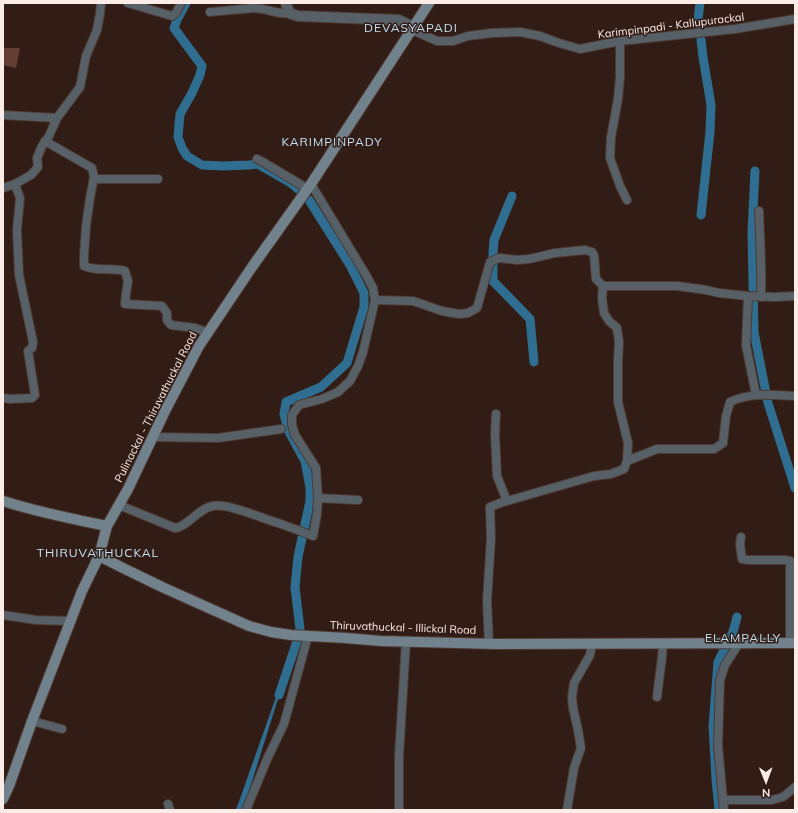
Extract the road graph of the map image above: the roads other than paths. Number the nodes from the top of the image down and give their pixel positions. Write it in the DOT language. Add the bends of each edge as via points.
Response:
graph roads {
  1 [pos="101,3"];
  2 [pos="128,3"];
  3 [pos="181,3"];
  4 [pos="286,3"];
  5 [pos="429,3"];
  6 [pos="210,12"];
  7 [pos="289,13"];
  8 [pos="795,19"];
  9 [pos="413,29"];
  10 [pos="620,41"];
  11 [pos="3,115"];
  12 [pos="57,118"];
  13 [pos="45,141"];
  14 [pos="257,160"];
  15 [pos="94,179"];
  16 [pos="158,179"];
  17 [pos="15,184"];
  18 [pos="3,188"];
  19 [pos="308,188"];
  20 [pos="627,200"];
  21 [pos="759,211"];
  22 [pos="603,286"];
  23 [pos="748,296"];
  24 [pos="795,296"];
  25 [pos="761,297"];
  26 [pos="375,300"];
  27 [pos="208,332"];
  28 [pos="763,395"];
  29 [pos="795,396"];
  30 [pos="3,398"];
  31 [pos="496,414"];
  32 [pos="281,429"];
  33 [pos="153,437"];
  34 [pos="627,461"];
  35 [pos="318,498"];
  36 [pos="358,500"];
  37 [pos="3,501"];
  38 [pos="507,501"];
  39 [pos="119,505"];
  40 [pos="107,526"];
  41 [pos="741,537"];
  42 [pos="99,556"];
  43 [pos="3,615"];
  44 [pos="71,621"];
  45 [pos="306,636"];
  46 [pos="406,641"];
  47 [pos="662,643"];
  48 [pos="731,643"];
  49 [pos="792,643"];
  50 [pos="489,644"];
  51 [pos="592,644"];
  52 [pos="657,697"];
  53 [pos="32,721"];
  54 [pos="62,729"];
  55 [pos="795,787"];
  56 [pos="3,799"];
  57 [pos="723,800"];
  58 [pos="246,810"];
  59 [pos="399,810"];
  60 [pos="567,810"];
  61 [pos="724,810"];
  1 -- 12 [label="street" via="97,30 86,56 80,87"];
  2 -- 3 [label="street" via="172,16"];
  4 -- 7 [label="street"];
  5 -- 9 [label="main road"];
  6 -- 7 [label="street" via="255,8"];
  7 -- 9 [label="street" via="309,17 399,20"];
  8 -- 10 [label="street, Karimpinpadi - Kallupurackal" via="735,29"];
  9 -- 10 [label="street, Karimpinpadi - Kallupurackal" via="437,41 520,32 580,49"];
  9 -- 19 [label="main road"];
  10 -- 20 [label="street" via="620,77 610,158"];
  11 -- 12 [label="street"];
  12 -- 13 [label="street"];
  13 -- 15 [label="street" via="92,168"];
  13 -- 17 [label="street" via="37,158 38,167 31,175"];
  14 -- 19 [label="street"];
  15 -- 16 [label="street"];
  15 -- 27 [label="street" via="86,226 84,266 91,269 125,271 128,281 125,304 162,306 168,313 167,320 171,325"];
  17 -- 18 [label="street"];
  17 -- 30 [label="street" via="20,198 16,230 20,275 33,342 32,348 28,351 35,395 32,398"];
  19 -- 26 [label="street" via="366,275 373,288"];
  19 -- 27 [label="main road, Pulinackal - Thiruvathuckal Road"];
  21 -- 25 [label="street"];
  22 -- 23 [label="street" via="678,286"];
  22 -- 26 [label="street" via="596,279 594,255 585,250 529,259 499,258 490,262 477,308 468,313 448,312 412,301"];
  22 -- 34 [label="street" via="604,313 617,328 619,342 618,402 628,443"];
  23 -- 25 [label="street"];
  23 -- 28 [label="street" via="746,345"];
  24 -- 25 [label="street"];
  26 -- 35 [label="street" via="363,352 350,381 338,392 299,405 292,414 295,435 316,468"];
  27 -- 33 [label="main road, Pulinackal - Thiruvathuckal Road" via="191,359"];
  28 -- 29 [label="street"];
  28 -- 34 [label="street" via="738,398 730,402 723,443 714,449 657,449"];
  31 -- 38 [label="street" via="498,476"];
  32 -- 33 [label="street" via="218,438"];
  33 -- 39 [label="main road, Pulinackal - Thiruvathuckal Road"];
  34 -- 38 [label="street" via="624,469 611,474 594,476"];
  35 -- 36 [label="street"];
  35 -- 39 [label="street" via="313,536 241,510 222,506 204,509 179,528 175,528"];
  37 -- 40 [label="main road"];
  38 -- 50 [label="street" via="490,508 492,538 487,602"];
  39 -- 40 [label="main road, Pulinackal - Thiruvathuckal Road"];
  40 -- 42 [label="main road, Pulinackal - Thiruvathuckal Road"];
  41 -- 49 [label="street" via="742,559 790,561"];
  42 -- 44 [label="main road, Pulinackal - Thiruvathuckal Road"];
  42 -- 45 [label="main road, Thiruvathuckal - Illickal Road" via="242,623 261,630"];
  43 -- 44 [label="street" via="36,620"];
  44 -- 53 [label="main road, Pulinackal - Thiruvathuckal Road"];
  45 -- 46 [label="main road, Thiruvathuckal - Illickal Road"];
  45 -- 58 [label="street" via="284,724"];
  46 -- 50 [label="main road, Thiruvathuckal - Illickal Road"];
  46 -- 59 [label="street" via="399,756"];
  47 -- 48 [label="main road, Thiruvathuckal - Illickal Road"];
  47 -- 51 [label="main road, Thiruvathuckal - Illickal Road"];
  47 -- 52 [label="street"];
  48 -- 49 [label="main road, Thiruvathuckal - Illickal Road"];
  48 -- 57 [label="street" via="720,680 718,746"];
  50 -- 51 [label="main road, Thiruvathuckal - Illickal Road"];
  51 -- 60 [label="street" via="590,655 574,683 573,708 581,748 574,768"];
  53 -- 54 [label="street"];
  53 -- 56 [label="main road, Pulinackal - Thiruvathuckal Road"];
  55 -- 57 [label="street" via="784,797 772,800"];
  57 -- 61 [label="street"];
}
